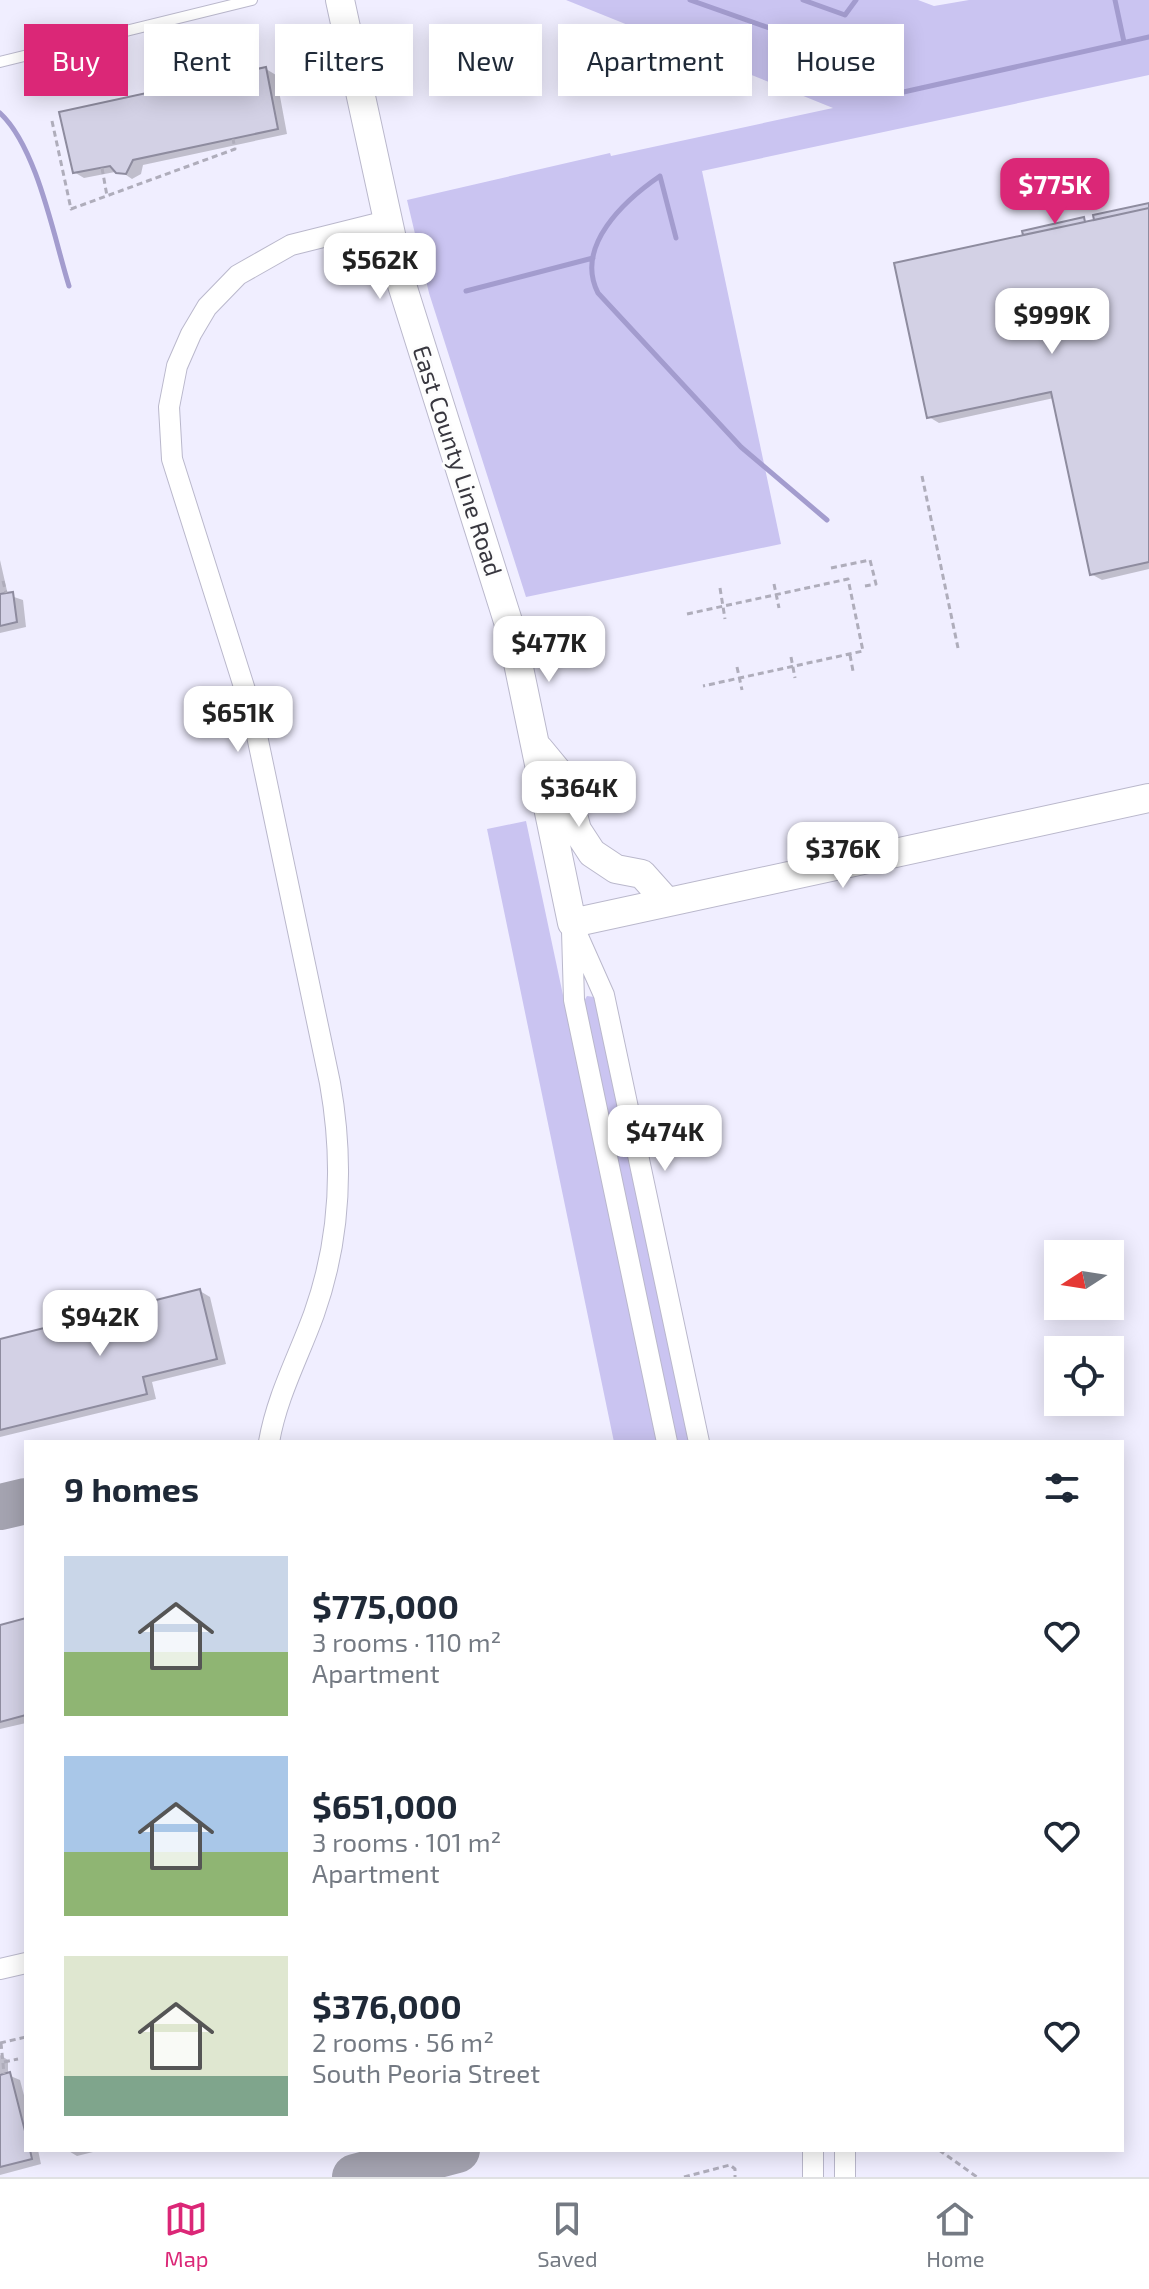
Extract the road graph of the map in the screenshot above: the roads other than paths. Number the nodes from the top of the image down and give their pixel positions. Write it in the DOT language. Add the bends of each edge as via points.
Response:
graph roads {
  1 [pos="252,0"];
  2 [pos="340,0"];
  3 [pos="0,62"];
  4 [pos="387,221"];
  5 [pos="535,746"];
  6 [pos="1149,798"];
  7 [pos="667,902"];
  8 [pos="572,923"];
  9 [pos="269,1440"];
  10 [pos="667,1440"];
  11 [pos="699,1440"];
  12 [pos="24,1963"];
  13 [pos="0,1969"];
  14 [pos="813,2152"];
  15 [pos="845,2152"];
  16 [pos="813,2177"];
  17 [pos="845,2177"];
  1 -- 3 [label="lane"];
  2 -- 4 [label="main road, East County Line Road"];
  4 -- 5 [label="main road, East County Line Road" via="417,337 508,619"];
  4 -- 9 [label="street" via="291,245 238,275 207,307 191,334 177,366 169,407 172,459 252,712 340,1145 337,1224 327,1272 279,1399"];
  5 -- 7 [label="main road" via="563,778 577,830 592,853 616,869 642,874"];
  5 -- 8 [label="main road, East County Line Road"];
  6 -- 7 [label="main road"];
  7 -- 8 [label="main road"];
  8 -- 10 [label="street" via="574,1000"];
  8 -- 11 [label="street" via="604,995"];
  12 -- 13 [label="street"];
  14 -- 16 [label="street"];
  15 -- 17 [label="street"];
}
